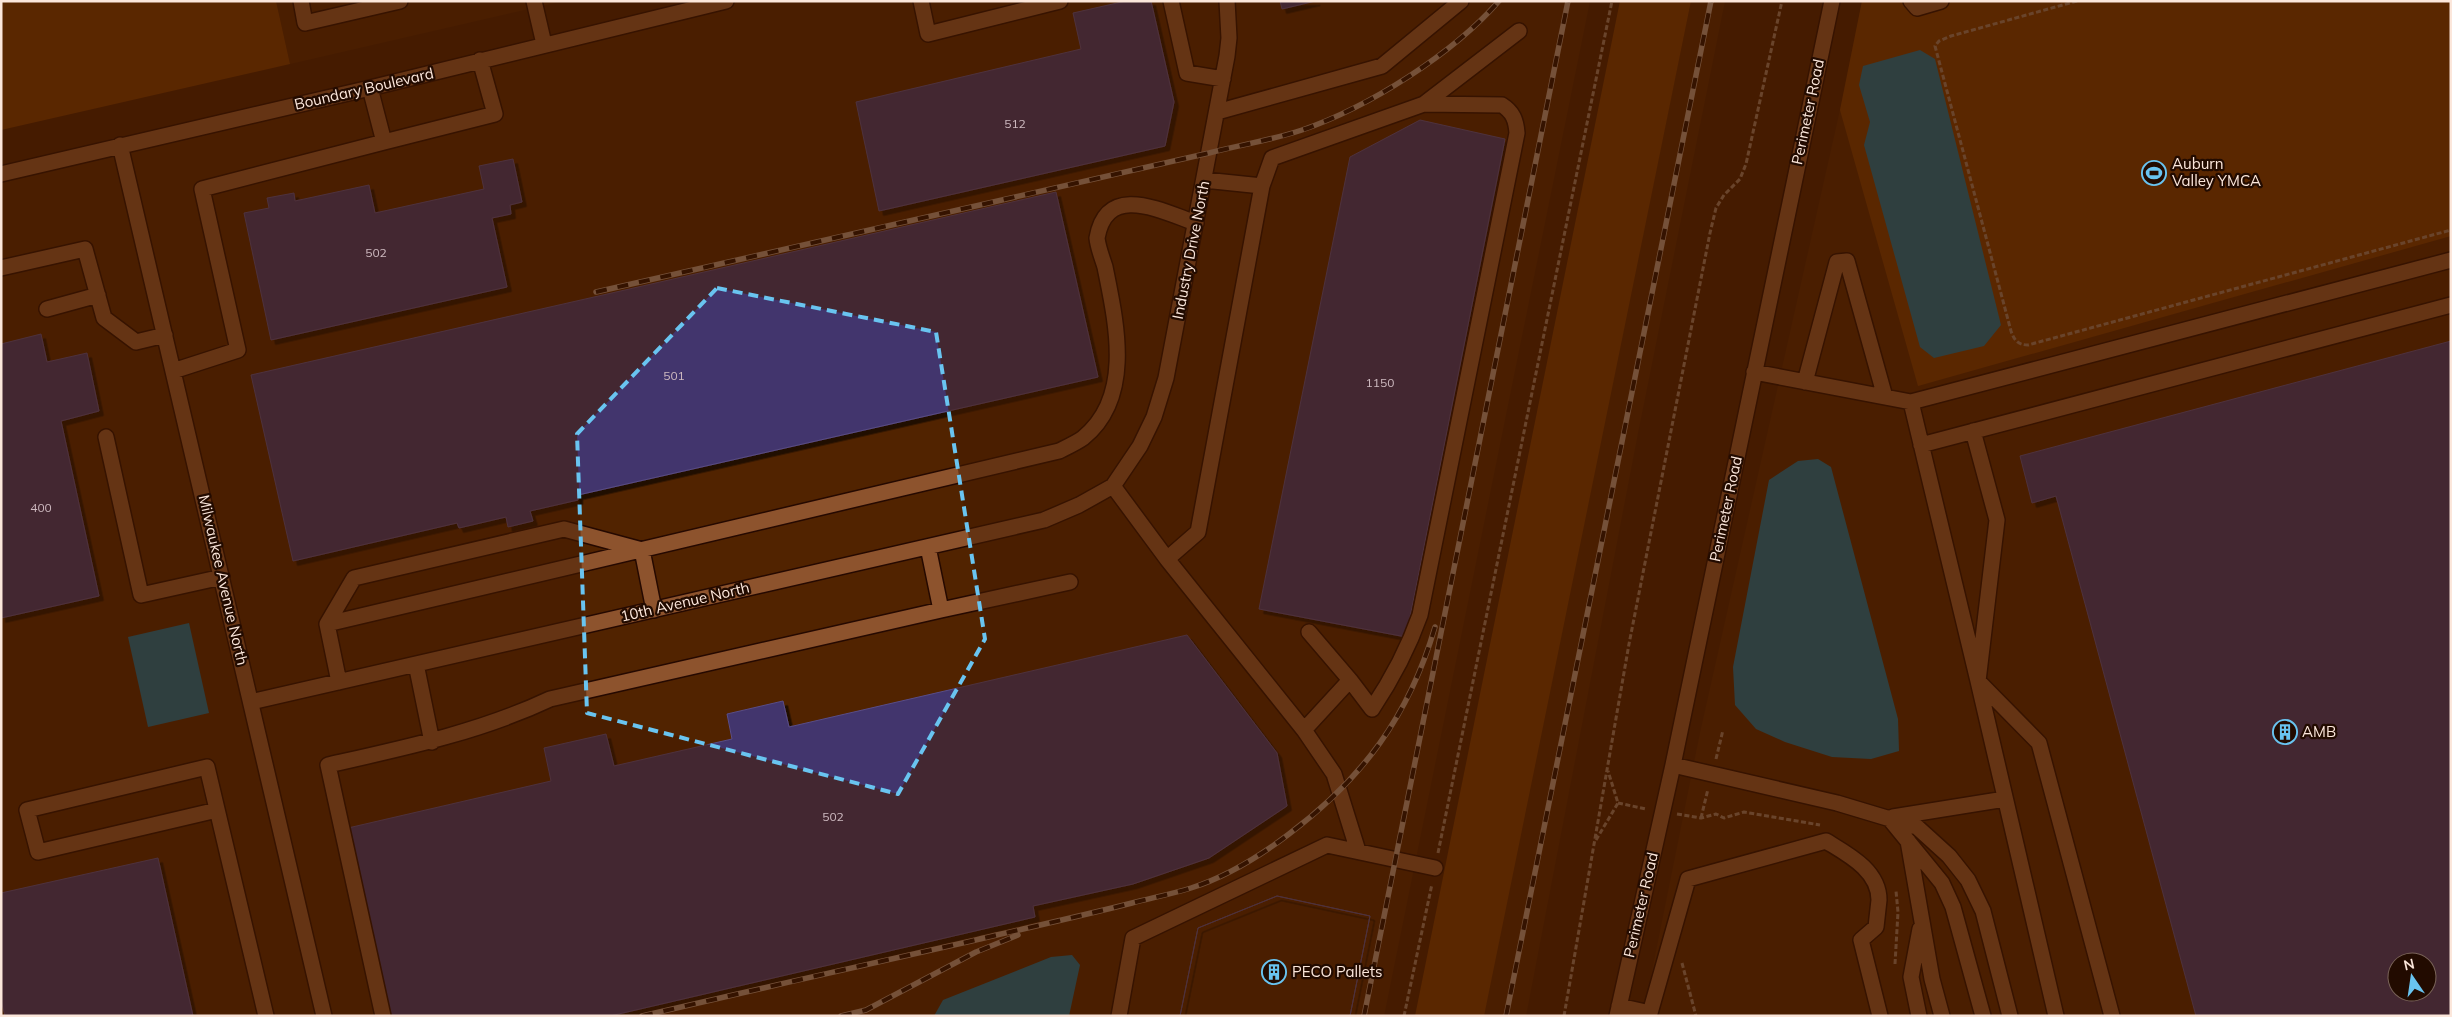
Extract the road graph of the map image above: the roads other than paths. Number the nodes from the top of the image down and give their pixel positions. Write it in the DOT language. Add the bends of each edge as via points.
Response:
graph roads {
  1 [pos="300,1"];
  2 [pos="400,1"];
  3 [pos="534,1"];
  4 [pos="725,1"];
  5 [pos="921,1"];
  6 [pos="1060,1"];
  7 [pos="1171,1"];
  8 [pos="1226,1"];
  9 [pos="1461,1"];
  10 [pos="1832,1"];
  11 [pos="1911,1"];
  12 [pos="1940,1"];
  13 [pos="1519,31"];
  14 [pos="544,44"];
  15 [pos="480,60"];
  16 [pos="1223,79"];
  17 [pos="370,88"];
  18 [pos="1424,104"];
  19 [pos="1217,112"];
  20 [pos="384,142"];
  21 [pos="120,145"];
  22 [pos="1,174"];
  23 [pos="1204,180"];
  24 [pos="1262,186"];
  25 [pos="1196,223"];
  26 [pos="2451,260"];
  27 [pos="1,268"];
  28 [pos="98,296"];
  29 [pos="2451,305"];
  30 [pos="46,309"];
  31 [pos="165,335"];
  32 [pos="173,371"];
  33 [pos="1754,372"];
  34 [pos="1805,382"];
  35 [pos="1885,398"];
  36 [pos="1911,402"];
  37 [pos="1973,431"];
  38 [pos="106,437"];
  39 [pos="1921,445"];
  40 [pos="1112,486"];
  41 [pos="928,547"];
  42 [pos="642,550"];
  43 [pos="1167,559"];
  44 [pos="222,577"];
  45 [pos="1070,582"];
  46 [pos="654,610"];
  47 [pos="941,610"];
  48 [pos="327,624"];
  49 [pos="1309,632"];
  50 [pos="416,664"];
  51 [pos="1350,680"];
  52 [pos="1978,681"];
  53 [pos="339,682"];
  54 [pos="251,702"];
  55 [pos="1304,730"];
  56 [pos="432,742"];
  57 [pos="1672,764"];
  58 [pos="2005,799"];
  59 [pos="217,810"];
  60 [pos="1889,818"];
  61 [pos="1907,839"];
  62 [pos="1358,851"];
  63 [pos="1436,868"];
  64 [pos="1922,920"];
  65 [pos="1618,1011"];
  66 [pos="1651,1015"];
  67 [pos="266,1016"];
  68 [pos="324,1016"];
  69 [pos="383,1016"];
  70 [pos="1119,1016"];
  71 [pos="1880,1016"];
  72 [pos="1919,1016"];
  73 [pos="1942,1016"];
  74 [pos="1983,1016"];
  75 [pos="2010,1016"];
  76 [pos="2056,1016"];
  77 [pos="2112,1016"];
  1 -- 2 [label="street" via="306,23"];
  3 -- 14 [label="street"];
  4 -- 14 [label="street, Boundary Boulevard"];
  5 -- 6 [label="street" via="928,34"];
  7 -- 16 [label="street" via="1187,73"];
  8 -- 16 [label="street, Industry Drive North" via="1229,38"];
  9 -- 19 [label="street" via="1382,66"];
  10 -- 33 [label="street, Perimeter Road"];
  11 -- 12 [label="street" via="1917,8"];
  13 -- 18 [label="street"];
  14 -- 15 [label="street, Boundary Boulevard"];
  15 -- 17 [label="street, Boundary Boulevard"];
  15 -- 20 [label="street" via="495,114"];
  16 -- 19 [label="street, Industry Drive North"];
  17 -- 20 [label="street"];
  17 -- 21 [label="street, Boundary Boulevard"];
  18 -- 24 [label="street" via="1272,158"];
  18 -- 51 [label="street" via="1502,105 1510,110 1517,133 1420,614 1394,676 1372,709"];
  19 -- 23 [label="street, Industry Drive North"];
  20 -- 32 [label="street" via="202,189 238,350"];
  21 -- 22 [label="street, Boundary Boulevard"];
  21 -- 31 [label="street, Milwaukee Avenue North"];
  23 -- 24 [label="street"];
  23 -- 25 [label="street, Industry Drive North"];
  24 -- 43 [label="street" via="1198,532"];
  25 -- 40 [label="street, Industry Drive North" via="1160,399 1140,446"];
  25 -- 42 [label="street" via="1136,203 1114,209 1099,226 1098,249 1115,316 1117,367 1113,393 1101,418 1083,438 1059,451"];
  26 -- 36 [label="street"];
  27 -- 28 [label="street" via="85,248"];
  28 -- 30 [label="street"];
  28 -- 31 [label="street" via="104,318 136,342"];
  29 -- 37 [label="street"];
  31 -- 32 [label="street, Milwaukee Avenue North"];
  32 -- 44 [label="street, Milwaukee Avenue North"];
  33 -- 34 [label="street"];
  33 -- 57 [label="street, Perimeter Road"];
  34 -- 35 [label="street"];
  34 -- 35 [label="street" via="1837,262 1847,261"];
  35 -- 36 [label="street"];
  36 -- 39 [label="street"];
  37 -- 39 [label="street"];
  37 -- 52 [label="street" via="1997,520"];
  38 -- 44 [label="street" via="141,595"];
  39 -- 52 [label="street"];
  40 -- 41 [label="street, 10th Avenue North" via="1052,517"];
  40 -- 43 [label="street"];
  41 -- 46 [label="street, 10th Avenue North"];
  41 -- 47 [label="street"];
  42 -- 46 [label="street"];
  42 -- 48 [label="street"];
  42 -- 48 [label="street" via="564,529 354,578"];
  43 -- 55 [label="street"];
  44 -- 54 [label="street, Milwaukee Avenue North"];
  45 -- 47 [label="street"];
  46 -- 50 [label="street, 10th Avenue North"];
  47 -- 56 [label="street" via="550,699 523,712"];
  48 -- 53 [label="street"];
  49 -- 51 [label="street"];
  50 -- 53 [label="street, 10th Avenue North"];
  50 -- 56 [label="street"];
  51 -- 55 [label="street"];
  52 -- 58 [label="street"];
  52 -- 77 [label="street" via="2039,743"];
  53 -- 54 [label="street, 10th Avenue North"];
  54 -- 68 [label="street, Milwaukee Avenue North"];
  55 -- 62 [label="street" via="1334,774"];
  56 -- 69 [label="street" via="328,765"];
  57 -- 60 [label="street"];
  57 -- 65 [label="street, Perimeter Road"];
  58 -- 60 [label="street"];
  58 -- 76 [label="street"];
  59 -- 59 [label="street" via="38,852 27,810 207,768"];
  59 -- 67 [label="street"];
  60 -- 61 [label="street"];
  60 -- 75 [label="street" via="1917,827 1949,856 1968,880 1983,911"];
  61 -- 64 [label="street"];
  61 -- 74 [label="street" via="1942,883 1953,907"];
  62 -- 63 [label="street"];
  62 -- 70 [label="street" via="1326,845 1133,938"];
  64 -- 72 [label="street" via="1911,977"];
  64 -- 73 [label="street"];
  65 -- 66 [label="street"];
  66 -- 71 [label="street" via="1688,879 1826,841 1859,862 1874,881 1879,898 1876,927 1861,940"];
}
